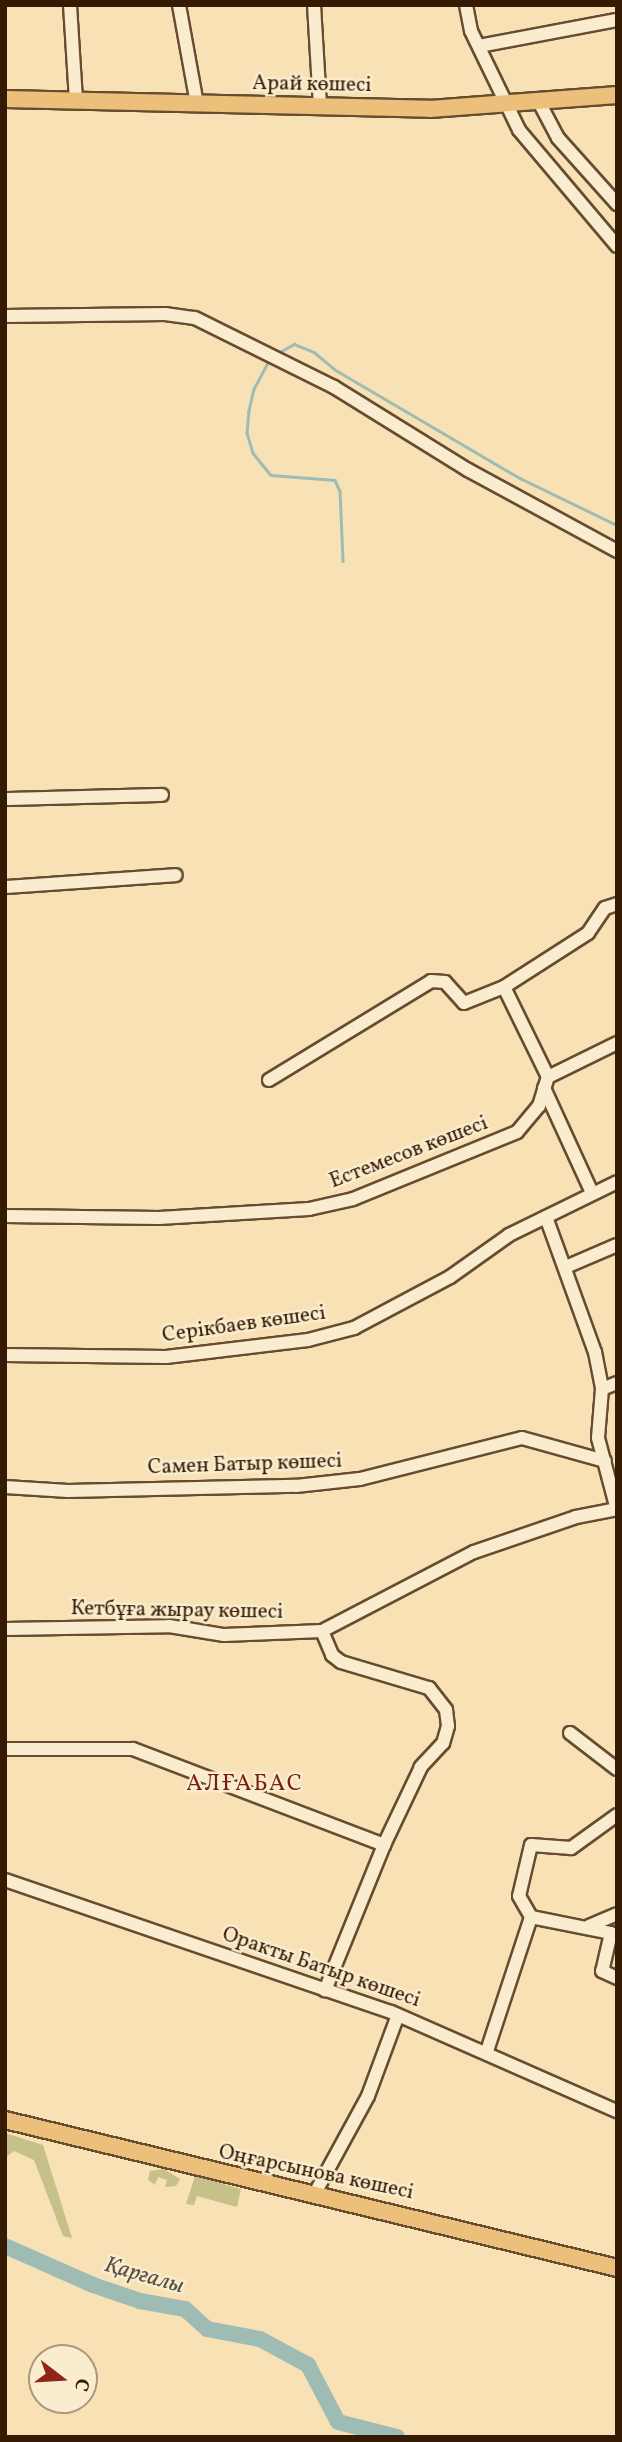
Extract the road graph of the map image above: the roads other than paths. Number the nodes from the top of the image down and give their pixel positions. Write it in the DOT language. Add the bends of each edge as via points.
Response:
graph roads {
  1 [pos="71,5"];
  2 [pos="179,5"];
  3 [pos="314,5"];
  4 [pos="466,5"];
  5 [pos="617,20"];
  6 [pos="479,46"];
  7 [pos="617,95"];
  8 [pos="5,99"];
  9 [pos="76,100"];
  10 [pos="539,102"];
  11 [pos="197,104"];
  12 [pos="506,104"];
  13 [pos="320,105"];
  14 [pos="617,204"];
  15 [pos="617,246"];
  16 [pos="5,316"];
  17 [pos="617,551"];
  18 [pos="162,795"];
  19 [pos="5,799"];
  20 [pos="176,875"];
  21 [pos="5,887"];
  22 [pos="617,904"];
  23 [pos="504,987"];
  24 [pos="617,1043"];
  25 [pos="269,1080"];
  26 [pos="546,1082"];
  27 [pos="617,1182"];
  28 [pos="592,1193"];
  29 [pos="5,1216"];
  30 [pos="546,1217"];
  31 [pos="617,1245"];
  32 [pos="568,1266"];
  33 [pos="5,1355"];
  34 [pos="617,1383"];
  35 [pos="602,1389"];
  36 [pos="605,1461"];
  37 [pos="5,1487"];
  38 [pos="617,1509"];
  39 [pos="5,1629"];
  40 [pos="322,1631"];
  41 [pos="570,1732"];
  42 [pos="5,1749"];
  43 [pos="617,1769"];
  44 [pos="617,1815"];
  45 [pos="384,1844"];
  46 [pos="5,1880"];
  47 [pos="617,1914"];
  48 [pos="531,1917"];
  49 [pos="582,1928"];
  50 [pos="617,1978"];
  51 [pos="325,1990"];
  52 [pos="398,2015"];
  53 [pos="487,2051"];
  54 [pos="617,2111"];
  55 [pos="5,2120"];
  56 [pos="314,2195"];
  57 [pos="614,2265"];
  1 -- 9 [label="street"];
  2 -- 11 [label="street"];
  3 -- 13 [label="street"];
  4 -- 6 [label="street"];
  5 -- 6 [label="street"];
  6 -- 12 [label="street"];
  7 -- 10 [label="main road, Арай көшесі"];
  8 -- 9 [label="main road, Арай көшесі"];
  9 -- 11 [label="main road, Арай көшесі"];
  10 -- 12 [label="main road, Арай көшесі"];
  10 -- 14 [label="street" via="558,138"];
  11 -- 13 [label="main road, Арай көшесі"];
  12 -- 13 [label="main road, Арай көшесі" via="430,109"];
  12 -- 15 [label="street" via="519,130"];
  16 -- 17 [label="street" via="165,314 195,318 334,387 468,470"];
  18 -- 19 [label="street"];
  20 -- 21 [label="street"];
  22 -- 23 [label="street" via="605,908 588,933"];
  23 -- 25 [label="street" via="464,1003 445,982 431,981"];
  23 -- 26 [label="street"];
  24 -- 26 [label="street"];
  26 -- 28 [label="street"];
  26 -- 29 [label="street, Естемесов көшесі" via="539,1106 517,1132 353,1199 309,1209 159,1218"];
  27 -- 28 [label="street, Серікбаев көшесі"];
  28 -- 30 [label="street, Серікбаев көшесі"];
  30 -- 32 [label="street"];
  30 -- 33 [label="street, Серікбаев көшесі" via="450,1277 354,1328 308,1340 166,1357"];
  31 -- 32 [label="street"];
  32 -- 35 [label="street"];
  34 -- 35 [label="street"];
  35 -- 36 [label="street" via="598,1438"];
  36 -- 37 [label="street, Самен Батыр көшесі" via="522,1438 360,1479 296,1486 68,1492"];
  36 -- 38 [label="street"];
  38 -- 40 [label="street, Кетбұға жырау көшесі" via="576,1517 474,1552"];
  39 -- 40 [label="street, Кетбұға жырау көшесі" via="169,1626 223,1635"];
  40 -- 45 [label="street" via="332,1655 341,1662 429,1688 446,1710 449,1726 443,1743 421,1767"];
  41 -- 43 [label="street"];
  42 -- 45 [label="street" via="133,1749"];
  44 -- 48 [label="street" via="571,1848 531,1845 519,1896"];
  45 -- 51 [label="street"];
  46 -- 51 [label="street, Оракты Батыр көшесі"];
  47 -- 49 [label="street" via="604,1924"];
  48 -- 49 [label="street"];
  48 -- 53 [label="street"];
  49 -- 50 [label="street" via="611,1933 602,1971"];
  51 -- 52 [label="street, Оракты Батыр көшесі"];
  52 -- 53 [label="street, Оракты Батыр көшесі"];
  52 -- 56 [label="street" via="369,2096"];
  53 -- 54 [label="street, Оракты Батыр көшесі"];
  55 -- 56 [label="main road, Оңғарсынова көшесі"];
  56 -- 57 [label="main road, Оңғарсынова көшесі"];
}
